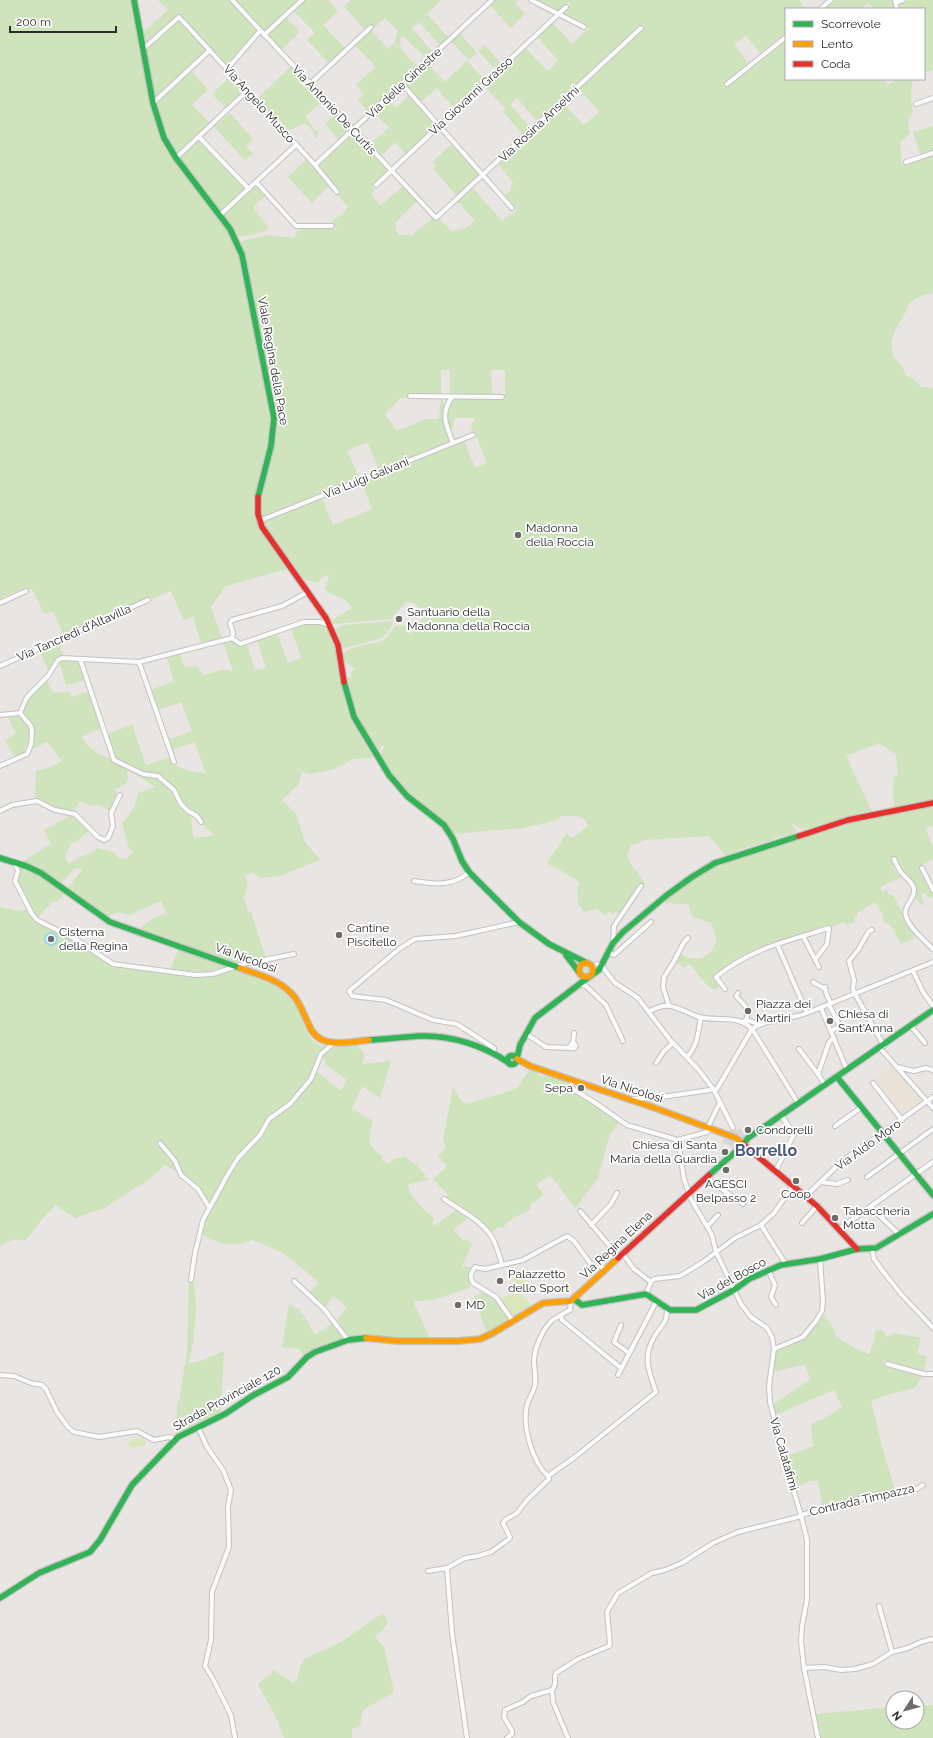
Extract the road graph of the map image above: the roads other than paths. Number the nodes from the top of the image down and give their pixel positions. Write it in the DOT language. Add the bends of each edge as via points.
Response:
graph roads {
  1 [pos="134,0"];
  2 [pos="232,0"];
  3 [pos="302,0"];
  4 [pos="492,0"];
  5 [pos="531,0"];
  6 [pos="831,0"];
  7 [pos="903,0"];
  8 [pos="895,1"];
  9 [pos="566,7"];
  10 [pos="821,8"];
  11 [pos="559,14"];
  12 [pos="370,27"];
  13 [pos="584,27"];
  14 [pos="641,28"];
  15 [pos="260,31"];
  16 [pos="264,35"];
  17 [pos="785,38"];
  18 [pos="143,49"];
  19 [pos="210,50"];
  20 [pos="228,69"];
  21 [pos="310,84"];
  22 [pos="402,84"];
  23 [pos="727,84"];
  24 [pos="247,91"];
  25 [pos="933,98"];
  26 [pos="153,103"];
  27 [pos="916,104"];
  28 [pos="439,125"];
  29 [pos="353,130"];
  30 [pos="199,137"];
  31 [pos="296,145"];
  32 [pos="933,153"];
  33 [pos="176,158"];
  34 [pos="906,162"];
  35 [pos="315,165"];
  36 [pos="391,171"];
  37 [pos="484,175"];
  38 [pos="256,182"];
  39 [pos="376,185"];
  40 [pos="249,189"];
  41 [pos="337,192"];
  42 [pos="512,208"];
  43 [pos="220,215"];
  44 [pos="436,218"];
  45 [pos="332,226"];
  46 [pos="410,396"];
  47 [pos="442,397"];
  48 [pos="452,397"];
  49 [pos="502,397"];
  50 [pos="446,406"];
  51 [pos="473,435"];
  52 [pos="453,443"];
  53 [pos="260,521"];
  54 [pos="26,591"];
  55 [pos="308,592"];
  56 [pos="148,600"];
  57 [pos="0,603"];
  58 [pos="330,625"];
  59 [pos="232,638"];
  60 [pos="80,659"];
  61 [pos="139,662"];
  62 [pos="0,666"];
  63 [pos="20,713"];
  64 [pos="0,715"];
  65 [pos="174,762"];
  66 [pos="0,766"];
  67 [pos="120,795"];
  68 [pos="933,803"];
  69 [pos="0,811"];
  70 [pos="201,822"];
  71 [pos="0,858"];
  72 [pos="894,859"];
  73 [pos="14,862"];
  74 [pos="922,868"];
  75 [pos="469,872"];
  76 [pos="414,881"];
  77 [pos="642,886"];
  78 [pos="933,890"];
  79 [pos="519,922"];
  80 [pos="651,922"];
  81 [pos="872,930"];
  82 [pos="803,936"];
  83 [pos="688,938"];
  84 [pos="613,943"];
  85 [pos="777,944"];
  86 [pos="933,949"];
  87 [pos="563,952"];
  88 [pos="608,953"];
  89 [pos="294,954"];
  90 [pos="815,960"];
  91 [pos="933,962"];
  92 [pos="587,963"];
  93 [pos="599,965"];
  94 [pos="238,966"];
  95 [pos="818,967"];
  96 [pos="913,971"];
  97 [pos="579,973"];
  98 [pos="589,976"];
  99 [pos="813,982"];
  100 [pos="577,985"];
  101 [pos="726,989"];
  102 [pos="591,990"];
  103 [pos="738,993"];
  104 [pos="855,994"];
  105 [pos="830,1004"];
  106 [pos="669,1006"];
  107 [pos="933,1006"];
  108 [pos="821,1008"];
  109 [pos="933,1010"];
  110 [pos="650,1012"];
  111 [pos="807,1013"];
  112 [pos="701,1017"];
  113 [pos="738,1020"];
  114 [pos="748,1020"];
  115 [pos="760,1024"];
  116 [pos="911,1026"];
  117 [pos="752,1031"];
  118 [pos="831,1032"];
  119 [pos="574,1033"];
  120 [pos="526,1034"];
  121 [pos="834,1038"];
  122 [pos="622,1041"];
  123 [pos="334,1043"];
  124 [pos="673,1043"];
  125 [pos="925,1043"];
  126 [pos="520,1045"];
  127 [pos="882,1047"];
  128 [pos="799,1049"];
  129 [pos="494,1054"];
  130 [pos="510,1056"];
  131 [pos="687,1057"];
  132 [pos="514,1061"];
  133 [pos="656,1063"];
  134 [pos="897,1067"];
  135 [pos="847,1070"];
  136 [pos="933,1070"];
  137 [pos="818,1074"];
  138 [pos="838,1077"];
  139 [pos="572,1081"];
  140 [pos="873,1083"];
  141 [pos="825,1085"];
  142 [pos="714,1090"];
  143 [pos="933,1097"];
  144 [pos="648,1098"];
  145 [pos="656,1098"];
  146 [pos="629,1099"];
  147 [pos="720,1102"];
  148 [pos="927,1102"];
  149 [pos="798,1103"];
  150 [pos="644,1105"];
  151 [pos="862,1107"];
  152 [pos="655,1108"];
  153 [pos="933,1108"];
  154 [pos="781,1114"];
  155 [pos="902,1120"];
  156 [pos="835,1126"];
  157 [pos="710,1128"];
  158 [pos="733,1128"];
  159 [pos="933,1129"];
  160 [pos="883,1133"];
  161 [pos="736,1138"];
  162 [pos="748,1138"];
  163 [pos="678,1140"];
  164 [pos="160,1144"];
  165 [pos="744,1146"];
  166 [pos="899,1154"];
  167 [pos="933,1162"];
  168 [pos="775,1172"];
  169 [pos="916,1174"];
  170 [pos="707,1177"];
  171 [pos="867,1177"];
  172 [pos="848,1180"];
  173 [pos="820,1182"];
  174 [pos="793,1186"];
  175 [pos="617,1193"];
  176 [pos="688,1194"];
  177 [pos="933,1195"];
  178 [pos="806,1196"];
  179 [pos="444,1199"];
  180 [pos="743,1204"];
  181 [pos="209,1206"];
  182 [pos="817,1206"];
  183 [pos="870,1207"];
  184 [pos="580,1211"];
  185 [pos="933,1214"];
  186 [pos="718,1215"];
  187 [pos="802,1223"];
  188 [pos="591,1225"];
  189 [pos="761,1225"];
  190 [pos="707,1226"];
  191 [pos="839,1229"];
  192 [pos="900,1235"];
  193 [pos="856,1249"];
  194 [pos="872,1249"];
  195 [pos="716,1252"];
  196 [pos="621,1256"];
  197 [pos="820,1259"];
  198 [pos="785,1263"];
  199 [pos="502,1265"];
  200 [pos="606,1269"];
  201 [pos="768,1270"];
  202 [pos="191,1280"];
  203 [pos="294,1281"];
  204 [pos="651,1282"];
  205 [pos="734,1290"];
  206 [pos="646,1294"];
  207 [pos="572,1300"];
  208 [pos="656,1302"];
  209 [pos="776,1305"];
  210 [pos="667,1309"];
  211 [pos="560,1316"];
  212 [pos="513,1321"];
  213 [pos="621,1325"];
  214 [pos="933,1328"];
  215 [pos="348,1340"];
  216 [pos="774,1349"];
  217 [pos="629,1353"];
  218 [pos="888,1364"];
  219 [pos="621,1368"];
  220 [pos="933,1374"];
  221 [pos="0,1375"];
  222 [pos="618,1375"];
  223 [pos="198,1427"];
  224 [pos="175,1439"];
  225 [pos="548,1476"];
  226 [pos="923,1485"];
  227 [pos="802,1516"];
  228 [pos="447,1568"];
  229 [pos="428,1572"];
  230 [pos="0,1598"];
  231 [pos="879,1606"];
  232 [pos="933,1639"];
  233 [pos="892,1652"];
  234 [pos="804,1668"];
  235 [pos="552,1690"];
  236 [pos="235,1738"];
  237 [pos="468,1738"];
  238 [pos="507,1738"];
  239 [pos="568,1738"];
  240 [pos="818,1738"];
  1 -- 18 [label="street, Viale Regina della Pace"];
  2 -- 15 [label="street, Via Antonio De Curtis"];
  3 -- 16 [label="street"];
  4 -- 22 [label="street, Via delle Ginestre"];
  5 -- 11 [label="street"];
  6 -- 10 [label="street"];
  7 -- 8 [label="street"];
  9 -- 11 [label="street, Via Giovanni Grasso"];
  11 -- 13 [label="street"];
  11 -- 28 [label="street, Via Giovanni Grasso"];
  12 -- 21 [label="street"];
  14 -- 37 [label="street, Via Rosina Anselmi"];
  15 -- 16 [label="street, Via Antonio De Curtis"];
  15 -- 20 [label="street"];
  16 -- 21 [label="street, Via Antonio De Curtis"];
  17 -- 23 [label="street"];
  18 -- 19 [label="street, Via Angelo Musco" via="179,16"];
  18 -- 26 [label="street, Viale Regina della Pace"];
  19 -- 20 [label="street, Via Angelo Musco"];
  19 -- 26 [label="street"];
  20 -- 24 [label="street, Via Angelo Musco"];
  21 -- 29 [label="street, Via Antonio De Curtis"];
  22 -- 28 [label="street"];
  22 -- 29 [label="street, Via delle Ginestre"];
  24 -- 30 [label="street"];
  24 -- 31 [label="street, Via Angelo Musco"];
  25 -- 27 [label="street"];
  26 -- 33 [label="street, Viale Regina della Pace" via="164,138"];
  28 -- 36 [label="street, Via Giovanni Grasso"];
  28 -- 37 [label="street"];
  29 -- 35 [label="street, Via delle Ginestre"];
  29 -- 36 [label="street, Via Antonio De Curtis"];
  30 -- 33 [label="street"];
  30 -- 40 [label="street"];
  31 -- 35 [label="street, Via Angelo Musco"];
  31 -- 38 [label="street"];
  32 -- 34 [label="street"];
  33 -- 43 [label="street, Viale Regina della Pace"];
  35 -- 41 [label="street, Via Angelo Musco"];
  36 -- 39 [label="street, Via Giovanni Grasso"];
  36 -- 44 [label="street, Via Antonio De Curtis"];
  37 -- 42 [label="street"];
  37 -- 44 [label="street, Via Rosina Anselmi"];
  38 -- 40 [label="street"];
  38 -- 45 [label="street" via="296,226"];
  40 -- 43 [label="street"];
  43 -- 53 [label="street, Viale Regina della Pace" via="242,255 274,418 273,440 257,498"];
  46 -- 47 [label="street"];
  47 -- 48 [label="street"];
  47 -- 50 [label="street"];
  48 -- 49 [label="street"];
  48 -- 50 [label="street"];
  50 -- 52 [label="street" via="446,421"];
  51 -- 52 [label="street, Via Luigi Galvani"];
  52 -- 53 [label="street, Via Luigi Galvani"];
  53 -- 55 [label="street, Viale Regina della Pace" via="269,539"];
  54 -- 57 [label="street"];
  55 -- 58 [label="street, Viale Regina della Pace"];
  55 -- 59 [label="street" via="282,606 232,620"];
  56 -- 62 [label="street, Via Tancredi d'Altavilla"];
  58 -- 59 [label="street" via="304,622 240,644"];
  58 -- 75 [label="street, Viale Regina della Pace" via="339,650 348,702 377,758 407,796 435,816 448,830"];
  59 -- 61 [label="street"];
  60 -- 61 [label="street"];
  60 -- 63 [label="street" via="58,660 48,676 26,699"];
  60 -- 70 [label="street" via="114,760 139,772 158,776 174,790 181,804"];
  61 -- 65 [label="street"];
  63 -- 64 [label="street"];
  63 -- 66 [label="street" via="31,726 31,745 27,754"];
  67 -- 69 [label="street" via="110,815 112,829 108,838 104,840 75,814 55,810 37,801 12,805"];
  68 -- 84 [label="street" via="848,820 715,863 667,895"];
  71 -- 73 [label="street, Via Nicolosi"];
  72 -- 86 [label="street" via="900,872 912,883 914,890 906,910 906,919"];
  73 -- 94 [label="street, Via Nicolosi" via="41,873 110,922"];
  73 -- 94 [label="street" via="18,871 15,881 34,917 77,940 113,964 196,975 213,974"];
  74 -- 78 [label="street"];
  75 -- 76 [label="street" via="460,880 452,882"];
  75 -- 79 [label="street, Viale Regina della Pace"];
  77 -- 84 [label="street" via="614,926"];
  79 -- 87 [label="street, Viale Regina della Pace" via="530,932"];
  79 -- 129 [label="street" via="456,936 415,939 399,949 349,991 352,996 386,1000 433,1020 461,1026 492,1046"];
  80 -- 88 [label="street" via="614,955"];
  81 -- 104 [label="street" via="849,961"];
  82 -- 85 [label="street"];
  82 -- 90 [label="street"];
  82 -- 90 [label="street" via="829,928 828,944"];
  83 -- 106 [label="street" via="664,977 663,987"];
  84 -- 88 [label="street"];
  85 -- 101 [label="street" via="737,961 716,977"];
  85 -- 111 [label="street"];
  87 -- 92 [label="street"];
  87 -- 97 [label="street"];
  88 -- 93 [label="street"];
  89 -- 94 [label="street"];
  90 -- 95 [label="street"];
  91 -- 96 [label="street"];
  92 -- 93 [label="street"];
  92 -- 97 [label="street" via="581,964"];
  92 -- 98 [label="street" via="593,968"];
  93 -- 98 [label="street"];
  93 -- 110 [label="street" via="614,982 635,995"];
  94 -- 123 [label="street, Via Nicolosi" via="274,980 286,988 299,1003 314,1036 320,1041"];
  96 -- 104 [label="street"];
  96 -- 107 [label="street"];
  97 -- 98 [label="street" via="584,977"];
  97 -- 100 [label="street"];
  98 -- 100 [label="street"];
  98 -- 102 [label="street" via="588,985"];
  99 -- 105 [label="street" via="826,988"];
  100 -- 102 [label="street"];
  100 -- 120 [label="street" via="538,1015"];
  102 -- 122 [label="street" via="606,1005"];
  103 -- 114 [label="street" via="736,996 748,1010"];
  104 -- 105 [label="street"];
  104 -- 127 [label="street"];
  105 -- 108 [label="street"];
  105 -- 118 [label="street" via="840,1026"];
  106 -- 110 [label="street"];
  106 -- 112 [label="street"];
  108 -- 111 [label="street"];
  108 -- 118 [label="street"];
  109 -- 116 [label="street, Via Regina Elena"];
  110 -- 124 [label="street"];
  111 -- 115 [label="street"];
  112 -- 113 [label="street"];
  112 -- 131 [label="street" via="697,1038"];
  113 -- 114 [label="street"];
  113 -- 117 [label="street"];
  114 -- 115 [label="street"];
  115 -- 117 [label="street"];
  116 -- 125 [label="street"];
  116 -- 127 [label="street, Via Regina Elena"];
  117 -- 142 [label="street"];
  117 -- 149 [label="street"];
  118 -- 121 [label="street"];
  119 -- 120 [label="street" via="572,1046 546,1047"];
  120 -- 126 [label="street"];
  121 -- 135 [label="street"];
  121 -- 137 [label="street" via="829,1042"];
  123 -- 129 [label="street, Via Nicolosi" via="430,1035"];
  123 -- 181 [label="street" via="321,1054 310,1079 290,1104 270,1118 260,1135 238,1158"];
  124 -- 131 [label="street"];
  124 -- 133 [label="street"];
  126 -- 130 [label="street"];
  126 -- 132 [label="street"];
  127 -- 134 [label="street"];
  127 -- 135 [label="street, Via Regina Elena"];
  128 -- 137 [label="street"];
  129 -- 130 [label="street"];
  129 -- 132 [label="street"];
  130 -- 132 [label="street" via="508,1060"];
  131 -- 142 [label="street"];
  132 -- 139 [label="street, Via Nicolosi"];
  134 -- 136 [label="street" via="914,1071 926,1068"];
  134 -- 148 [label="street"];
  135 -- 138 [label="street, Via Regina Elena"];
  137 -- 141 [label="street"];
  138 -- 141 [label="street, Via Regina Elena"];
  138 -- 151 [label="street"];
  139 -- 146 [label="street, Via Nicolosi"];
  139 -- 163 [label="street" via="571,1088 627,1125"];
  140 -- 155 [label="street"];
  141 -- 149 [label="street, Via Regina Elena"];
  142 -- 145 [label="street"];
  142 -- 147 [label="street"];
  143 -- 148 [label="street, Via Aldo Moro"];
  144 -- 145 [label="street"];
  144 -- 146 [label="street"];
  144 -- 150 [label="street"];
  145 -- 152 [label="street"];
  146 -- 150 [label="street, Via Nicolosi"];
  147 -- 157 [label="street"];
  147 -- 158 [label="street"];
  148 -- 153 [label="street"];
  148 -- 155 [label="street, Via Aldo Moro"];
  149 -- 154 [label="street, Via Regina Elena"];
  150 -- 152 [label="street, Via Nicolosi"];
  151 -- 156 [label="street"];
  151 -- 160 [label="street"];
  152 -- 157 [label="street, Via Nicolosi"];
  154 -- 162 [label="street, Via Regina Elena"];
  154 -- 168 [label="street" via="794,1134"];
  155 -- 160 [label="street, Via Aldo Moro"];
  157 -- 161 [label="street, Via Nicolosi"];
  157 -- 163 [label="street" via="707,1132"];
  159 -- 166 [label="street"];
  160 -- 166 [label="street"];
  160 -- 173 [label="street, Via Aldo Moro" via="841,1162"];
  161 -- 162 [label="street"];
  161 -- 165 [label="street"];
  162 -- 165 [label="street, Via Regina Elena"];
  163 -- 176 [label="street, Via Calatafimi"];
  164 -- 181 [label="street" via="174,1158 181,1175 198,1189"];
  165 -- 168 [label="street"];
  165 -- 170 [label="street, Via Regina Elena"];
  166 -- 169 [label="street"];
  166 -- 171 [label="street"];
  167 -- 169 [label="street"];
  168 -- 174 [label="street"];
  169 -- 177 [label="street"];
  169 -- 183 [label="street"];
  170 -- 176 [label="street, Via Regina Elena"];
  170 -- 180 [label="street" via="717,1188 725,1190"];
  172 -- 173 [label="street" via="837,1184"];
  173 -- 178 [label="street, Via Aldo Moro"];
  174 -- 178 [label="street"];
  174 -- 189 [label="street"];
  175 -- 188 [label="street" via="611,1204"];
  176 -- 190 [label="street, Via Calatafimi"];
  176 -- 196 [label="street, Via Regina Elena"];
  178 -- 182 [label="street"];
  179 -- 199 [label="street" via="486,1230 494,1241"];
  181 -- 202 [label="street" via="203,1220"];
  182 -- 187 [label="street"];
  182 -- 191 [label="street"];
  183 -- 191 [label="street"];
  183 -- 192 [label="street"];
  184 -- 188 [label="street"];
  185 -- 192 [label="street, Via del Bosco"];
  186 -- 190 [label="street"];
  188 -- 196 [label="street"];
  189 -- 195 [label="street" via="735,1238"];
  189 -- 198 [label="street"];
  190 -- 195 [label="street, Via Calatafimi"];
  191 -- 193 [label="street"];
  192 -- 194 [label="street, Via del Bosco"];
  193 -- 194 [label="street, Via del Bosco"];
  193 -- 197 [label="street, Via del Bosco"];
  194 -- 214 [label="street" via="874,1259 882,1270"];
  195 -- 204 [label="street" via="680,1276 654,1279"];
  195 -- 205 [label="street, Via Calatafimi"];
  196 -- 200 [label="street, Via Regina Elena"];
  196 -- 204 [label="street"];
  197 -- 198 [label="street, Via del Bosco"];
  197 -- 216 [label="street" via="822,1311 803,1337"];
  198 -- 201 [label="street, Via del Bosco"];
  199 -- 200 [label="street" via="523,1260 567,1236 574,1241 590,1263"];
  199 -- 212 [label="street" via="485,1269 475,1267 471,1280 496,1297"];
  200 -- 207 [label="street, Via Regina Elena"];
  201 -- 205 [label="street, Via del Bosco"];
  201 -- 209 [label="street" via="775,1285 771,1297"];
  203 -- 215 [label="street" via="324,1309"];
  204 -- 206 [label="street"];
  205 -- 210 [label="street, Via del Bosco" via="701,1309"];
  205 -- 216 [label="street, Via Calatafimi" via="746,1312 770,1332"];
  206 -- 207 [label="street" via="582,1305"];
  206 -- 208 [label="street, Via del Bosco"];
  207 -- 211 [label="street" via="570,1310"];
  207 -- 212 [label="street" via="543,1303"];
  208 -- 210 [label="street, Via del Bosco"];
  208 -- 217 [label="street"];
  210 -- 225 [label="street" via="665,1324 648,1349 647,1367 656,1392"];
  211 -- 219 [label="street"];
  211 -- 225 [label="street" via="547,1326 537,1347 534,1359 535,1386 530,1395 525,1419 532,1449 542,1470"];
  212 -- 215 [label="street, Strada Provinciale 120" via="486,1337 474,1340"];
  213 -- 217 [label="street" via="614,1342"];
  215 -- 223 [label="street, Strada Provinciale 120" via="315,1352 288,1377"];
  216 -- 227 [label="street, Via Calatafimi" via="769,1386 770,1402"];
  217 -- 219 [label="street"];
  218 -- 220 [label="street"];
  219 -- 222 [label="street"];
  221 -- 224 [label="street" via="14,1376 42,1385 57,1412 74,1432 99,1437 137,1431 154,1440 169,1437"];
  223 -- 224 [label="street, Strada Provinciale 120"];
  223 -- 236 [label="street" via="232,1490 228,1507 229,1547 212,1592 211,1640 205,1666 231,1715"];
  224 -- 230 [label="street, Strada Provinciale 120" via="132,1484 100,1540 90,1552 39,1573"];
  225 -- 228 [label="street" via="549,1479 504,1523 509,1539 491,1552 465,1558"];
  226 -- 227 [label="street, Contrada Timpazza" via="913,1491 878,1494"];
  227 -- 234 [label="street, Via Calatafimi" via="807,1550 807,1599 801,1633"];
  227 -- 235 [label="street, Contrada Timpazza" via="738,1532 713,1543 682,1563 652,1573 625,1588 618,1593 607,1612 610,1644 556,1672 556,1684"];
  228 -- 229 [label="street"];
  228 -- 237 [label="street" via="452,1633"];
  231 -- 233 [label="street"];
  232 -- 233 [label="street"];
  233 -- 234 [label="street" via="880,1661 855,1669"];
  234 -- 240 [label="street, Via Calatafimi"];
  235 -- 238 [label="street" via="532,1696 505,1710 504,1717 512,1731"];
  235 -- 239 [label="street" via="553,1702"];
}
